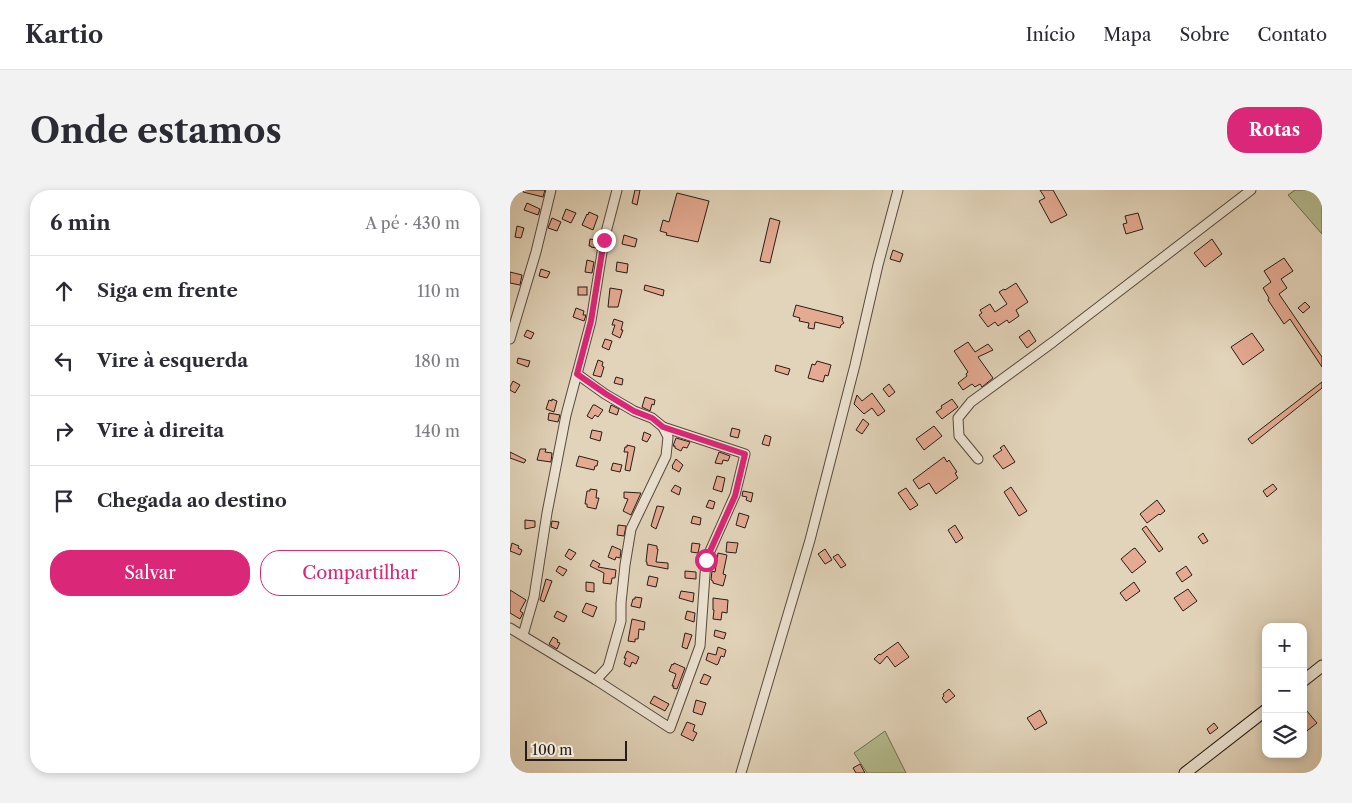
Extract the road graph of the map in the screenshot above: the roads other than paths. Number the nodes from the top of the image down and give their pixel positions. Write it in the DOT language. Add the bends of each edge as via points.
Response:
graph roads {
  1 [pos="551,190"];
  2 [pos="617,190"];
  3 [pos="898,190"];
  4 [pos="1251,190"];
  5 [pos="510,339"];
  6 [pos="577,374"];
  7 [pos="663,427"];
  8 [pos="978,459"];
  9 [pos="510,628"];
  10 [pos="523,635"];
  11 [pos="1322,666"];
  12 [pos="1307,678"];
  13 [pos="596,680"];
  14 [pos="1262,713"];
  15 [pos="1187,772"];
  16 [pos="741,773"];
  1 -- 5 [label="street"];
  2 -- 6 [label="street"];
  3 -- 16 [label="street" via="810,540"];
  4 -- 8 [label="street" via="971,402 958,418 959,436"];
  6 -- 7 [label="street"];
  6 -- 10 [label="street" via="547,513 534,597"];
  7 -- 13 [label="street" via="668,437 666,456 631,529 621,603 622,621 608,667"];
  7 -- 13 [label="street" via="745,454 735,496 706,560 700,646 670,728"];
  9 -- 10 [label="street"];
  10 -- 13 [label="street"];
  11 -- 12 [label="street"];
  14 -- 15 [label="street"];
}
